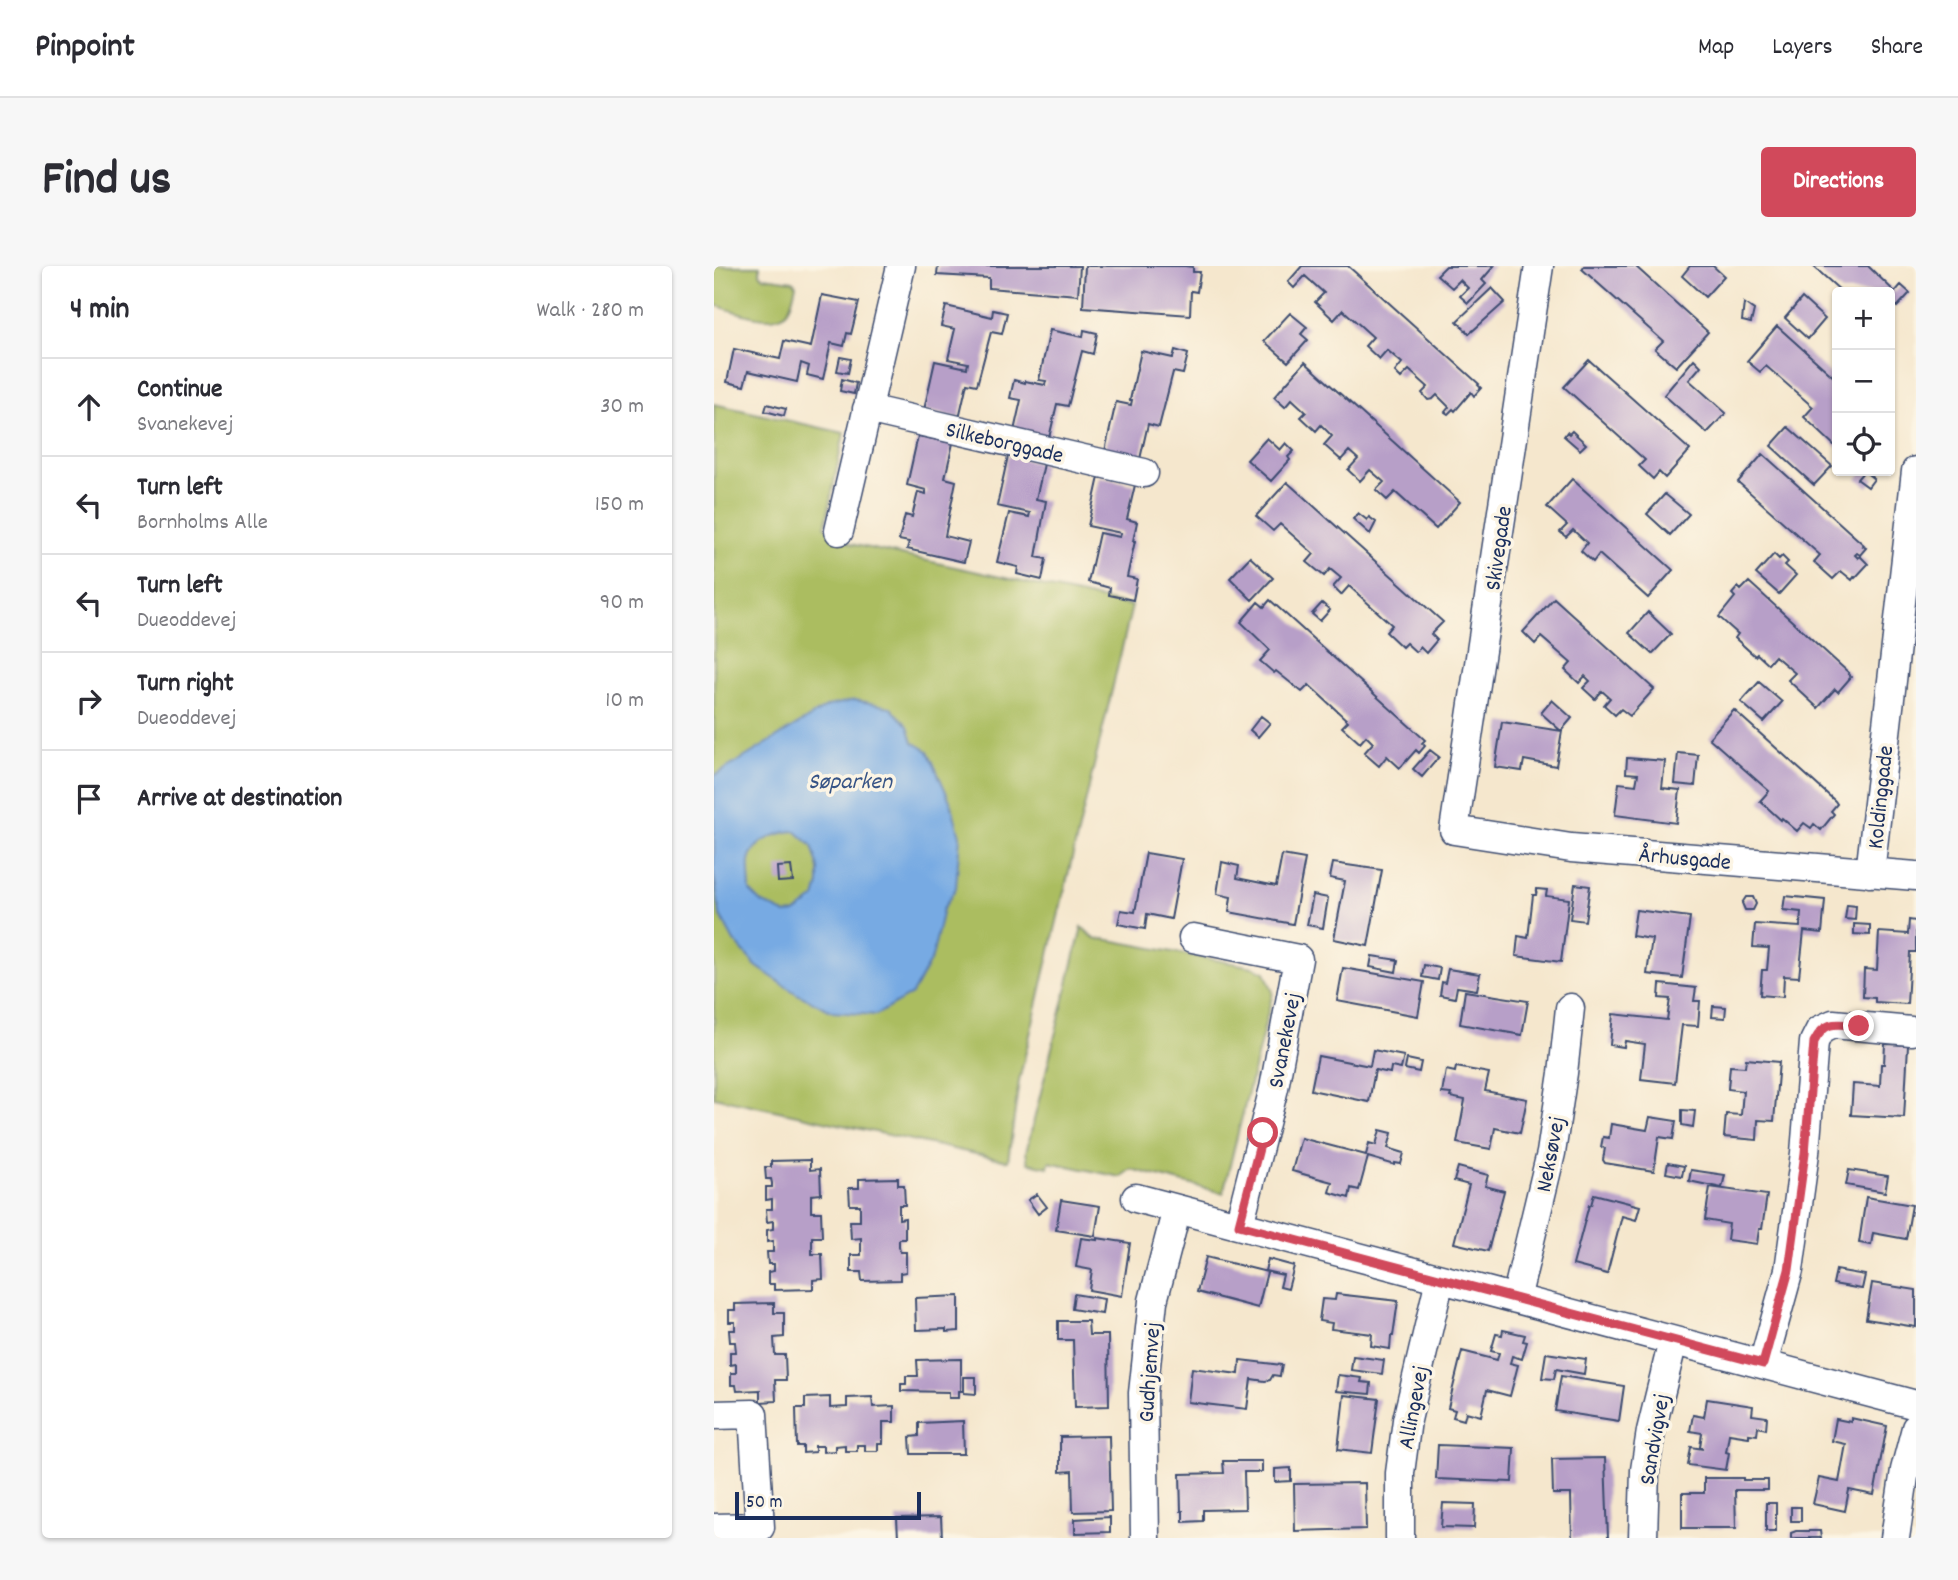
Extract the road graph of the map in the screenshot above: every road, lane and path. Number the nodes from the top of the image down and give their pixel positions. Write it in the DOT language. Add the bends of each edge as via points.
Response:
graph roads {
  1 [pos="901,266"];
  2 [pos="1539,266"];
  3 [pos="867,409"];
  4 [pos="1916,471"];
  5 [pos="1143,473"];
  6 [pos="839,531"];
  7 [pos="1454,830"];
  8 [pos="1870,873"];
  9 [pos="1916,876"];
  10 [pos="1193,938"];
  11 [pos="1570,1008"];
  12 [pos="1911,1031"];
  13 [pos="1136,1198"];
  14 [pos="1177,1209"];
  15 [pos="1239,1225"];
  16 [pos="1440,1279"];
  17 [pos="1516,1299"];
  18 [pos="1673,1341"];
  19 [pos="1763,1364"];
  20 [pos="1916,1405"];
  21 [pos="714,1415"];
  22 [pos="1916,1428"];
  23 [pos="714,1528"];
  24 [pos="1145,1538"];
  25 [pos="1400,1538"];
  26 [pos="1643,1538"];
  27 [pos="1895,1538"];
  1 -- 3 [label="street"];
  2 -- 7 [label="street, Skivegade"];
  3 -- 5 [label="street, Silkeborggade"];
  3 -- 6 [label="street"];
  4 -- 8 [label="street, Koldinggade"];
  7 -- 8 [label="street, Århusgade" via="1571,848"];
  8 -- 9 [label="street, Århusgade"];
  10 -- 15 [label="street, Svanekevej" via="1298,959 1274,1088"];
  11 -- 17 [label="street, Neksøvej" via="1551,1153"];
  12 -- 19 [label="street" via="1833,1024 1820,1030 1814,1042 1789,1270"];
  13 -- 14 [label="street"];
  14 -- 15 [label="street"];
  14 -- 24 [label="street, Gudhjemvej" via="1153,1301 1143,1393"];
  15 -- 16 [label="street"];
  16 -- 17 [label="street"];
  16 -- 25 [label="street, Allingevej" via="1407,1420 1400,1473"];
  17 -- 18 [label="street"];
  18 -- 19 [label="street"];
  18 -- 26 [label="street, Sandvigvej" via="1645,1470"];
  19 -- 20 [label="street"];
  21 -- 23 [label="street" via="753,1414 761,1527"];
  22 -- 27 [label="street"];
}
